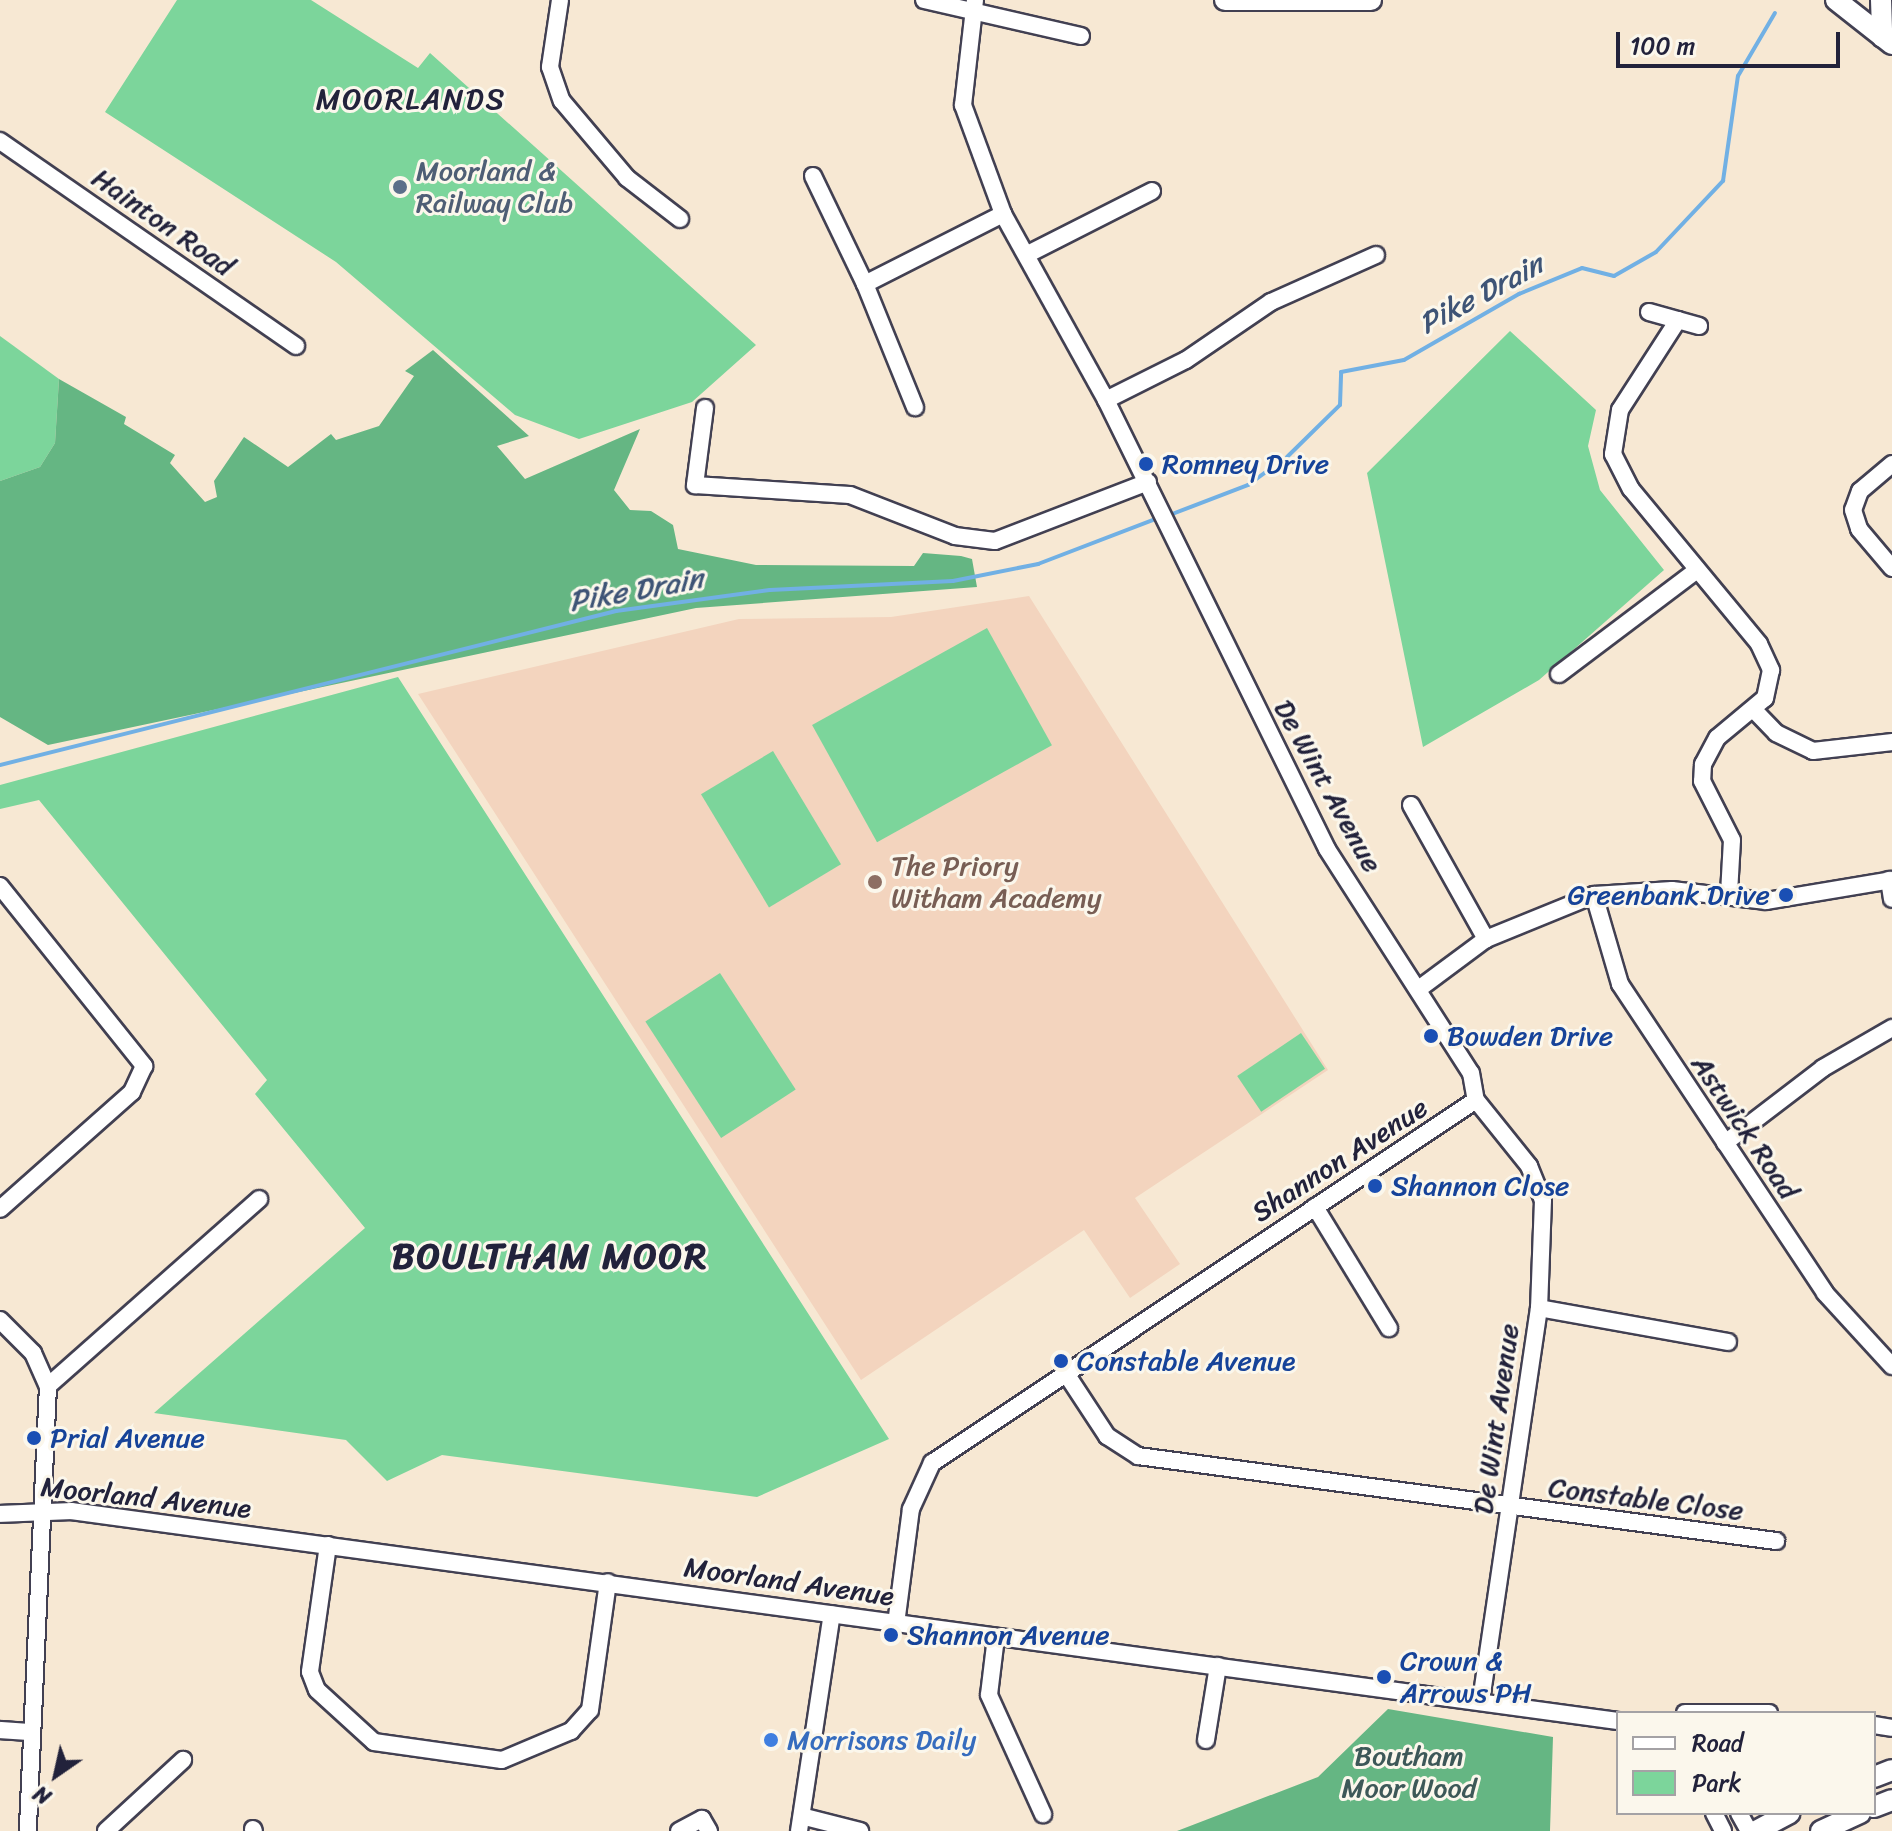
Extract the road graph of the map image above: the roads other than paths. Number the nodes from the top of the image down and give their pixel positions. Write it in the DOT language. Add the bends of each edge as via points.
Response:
graph roads {
  1 [pos="560,0"];
  2 [pos="924,0"];
  3 [pos="1225,0"];
  4 [pos="1371,0"];
  5 [pos="1836,0"];
  6 [pos="1881,0"];
  7 [pos="975,6"];
  8 [pos="1081,36"];
  9 [pos="1887,40"];
  10 [pos="0,141"];
  11 [pos="813,176"];
  12 [pos="1152,191"];
  13 [pos="1003,214"];
  14 [pos="680,219"];
  15 [pos="1028,254"];
  16 [pos="1376,255"];
  17 [pos="865,284"];
  18 [pos="1649,312"];
  19 [pos="1678,320"];
  20 [pos="1699,326"];
  21 [pos="296,346"];
  22 [pos="1106,400"];
  23 [pos="915,407"];
  24 [pos="705,408"];
  25 [pos="1892,464"];
  26 [pos="1150,488"];
  27 [pos="1892,568"];
  28 [pos="1697,570"];
  29 [pos="1559,674"];
  30 [pos="1754,710"];
  31 [pos="1892,742"];
  32 [pos="1411,805"];
  33 [pos="1890,880"];
  34 [pos="0,886"];
  35 [pos="1729,894"];
  36 [pos="1594,895"];
  37 [pos="1892,899"];
  38 [pos="1486,939"];
  39 [pos="1420,988"];
  40 [pos="1892,1028"];
  41 [pos="1476,1100"];
  42 [pos="1725,1143"];
  43 [pos="259,1199"];
  44 [pos="1315,1207"];
  45 [pos="0,1209"];
  46 [pos="1539,1308"];
  47 [pos="0,1320"];
  48 [pos="1389,1328"];
  49 [pos="1728,1342"];
  50 [pos="1892,1366"];
  51 [pos="1065,1372"];
  52 [pos="48,1386"];
  53 [pos="42,1509"];
  54 [pos="1510,1510"];
  55 [pos="0,1514"];
  56 [pos="1776,1541"];
  57 [pos="328,1545"];
  58 [pos="608,1582"];
  59 [pos="832,1614"];
  60 [pos="896,1624"];
  61 [pos="996,1637"];
  62 [pos="1218,1666"];
  63 [pos="1481,1702"];
  64 [pos="1616,1721"];
  65 [pos="0,1730"];
  66 [pos="32,1732"];
  67 [pos="1206,1740"];
  68 [pos="183,1760"];
  69 [pos="1043,1814"];
  70 [pos="1786,1815"];
  71 [pos="1856,1815"];
  72 [pos="802,1824"];
  73 [pos="28,1831"];
  74 [pos="106,1831"];
  75 [pos="679,1831"];
  76 [pos="709,1831"];
  77 [pos="860,1831"];
  78 [pos="1756,1831"];
  79 [pos="1821,1831"];
  1 -- 14 [label="street" via="550,67 562,101 627,178"];
  2 -- 7 [label="street"];
  3 -- 4 [label="main road"];
  5 -- 9 [label="main road"];
  6 -- 9 [label="main road"];
  7 -- 8 [label="street"];
  7 -- 13 [label="street, De Wint Avenue" via="963,105"];
  10 -- 21 [label="street, Hainton Road"];
  11 -- 17 [label="street"];
  12 -- 15 [label="street"];
  13 -- 15 [label="street, De Wint Avenue"];
  13 -- 17 [label="street"];
  15 -- 22 [label="street, De Wint Avenue"];
  16 -- 22 [label="street" via="1271,302 1196,354"];
  17 -- 23 [label="street"];
  18 -- 19 [label="street"];
  19 -- 20 [label="street"];
  19 -- 28 [label="street" via="1620,410 1613,454 1631,489"];
  22 -- 26 [label="street, De Wint Avenue"];
  24 -- 26 [label="street" via="695,485 850,495 955,536 995,541"];
  25 -- 27 [label="street" via="1860,491 1853,510 1859,529"];
  26 -- 39 [label="street, De Wint Avenue" via="1327,849"];
  28 -- 29 [label="street"];
  28 -- 30 [label="street" via="1766,655 1769,685"];
  30 -- 31 [label="street" via="1776,733 1813,751"];
  30 -- 35 [label="street" via="1717,738 1703,764 1702,781 1732,840"];
  32 -- 38 [label="street"];
  33 -- 35 [label="street" via="1817,897 1766,901"];
  33 -- 37 [label="street"];
  34 -- 45 [label="street" via="144,1066 132,1092"];
  35 -- 36 [label="street"];
  36 -- 38 [label="street"];
  36 -- 42 [label="street, Astwick Road" via="1620,984"];
  38 -- 39 [label="street"];
  39 -- 41 [label="street, De Wint Avenue" via="1471,1073"];
  40 -- 42 [label="street" via="1823,1068"];
  41 -- 44 [label="street, Shannon Avenue"];
  41 -- 46 [label="street, De Wint Avenue" via="1529,1166 1543,1200"];
  42 -- 50 [label="street, Astwick Road" via="1825,1293"];
  43 -- 52 [label="street"];
  44 -- 48 [label="street"];
  44 -- 51 [label="street, Shannon Avenue"];
  46 -- 49 [label="street"];
  46 -- 54 [label="street, De Wint Avenue"];
  47 -- 52 [label="street" via="33,1353"];
  51 -- 54 [label="street" via="1107,1436 1138,1456"];
  51 -- 60 [label="street, Shannon Avenue" via="959,1442 921,1478"];
  52 -- 53 [label="street"];
  53 -- 55 [label="street, Moorland Avenue"];
  53 -- 57 [label="street, Moorland Avenue"];
  53 -- 66 [label="street"];
  54 -- 56 [label="street, Constable Close"];
  54 -- 63 [label="street, De Wint Avenue"];
  57 -- 58 [label="street, Moorland Avenue"];
  57 -- 58 [label="street" via="310,1672 317,1690 374,1742 502,1760 571,1731 590,1710"];
  58 -- 59 [label="street, Moorland Avenue"];
  59 -- 60 [label="street, Moorland Avenue"];
  59 -- 72 [label="street"];
  60 -- 61 [label="street, Moorland Avenue"];
  61 -- 62 [label="street, Moorland Avenue"];
  61 -- 69 [label="street" via="989,1695"];
  62 -- 63 [label="street, Moorland Avenue"];
  62 -- 67 [label="street"];
  63 -- 64 [label="street, Moorland Avenue"];
  65 -- 66 [label="street"];
  66 -- 73 [label="street"];
  68 -- 74 [label="street"];
  70 -- 78 [label="main road"];
  71 -- 79 [label="main road"];
  72 -- 77 [label="street"];
  75 -- 76 [label="street" via="702,1819"];
}
